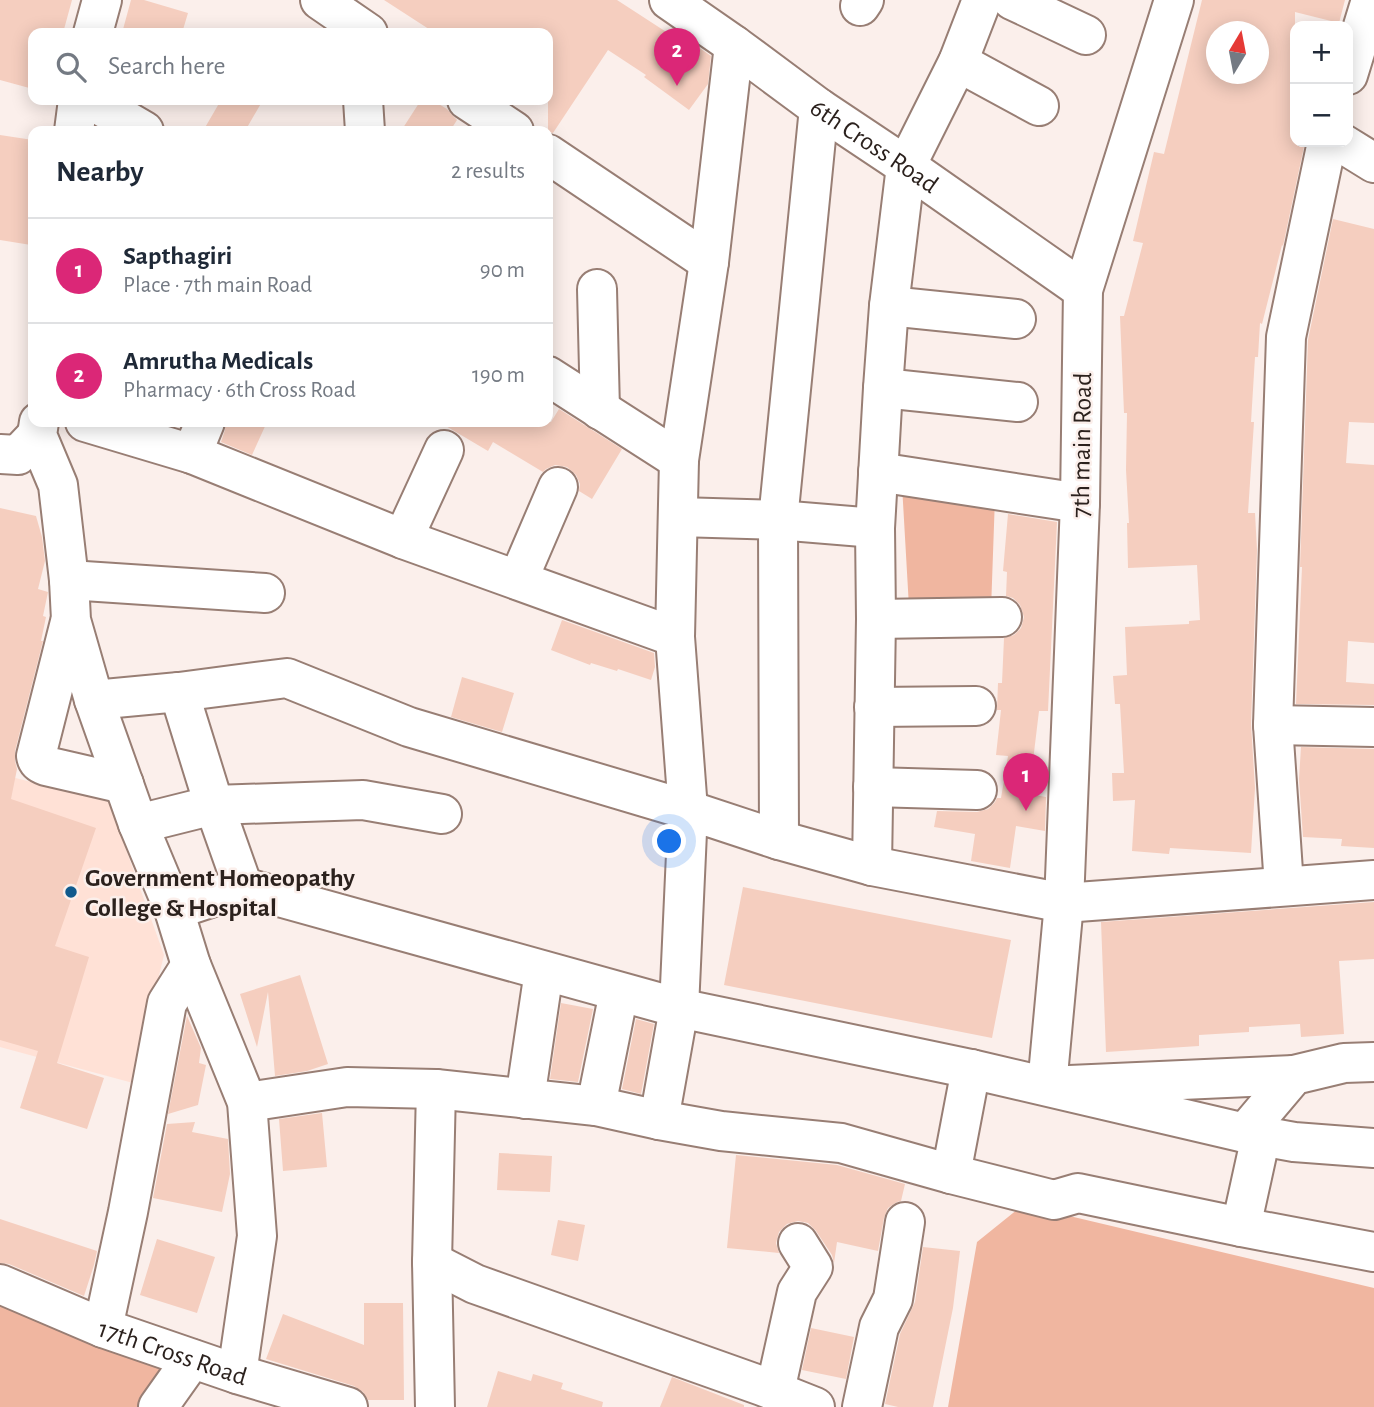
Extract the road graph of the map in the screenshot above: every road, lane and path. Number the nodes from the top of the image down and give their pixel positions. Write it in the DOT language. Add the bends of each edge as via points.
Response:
graph roads {
  1 [pos="102,0"];
  2 [pos="320,0"];
  3 [pos="669,0"];
  4 [pos="982,0"];
  5 [pos="1012,0"];
  6 [pos="1174,0"];
  7 [pos="1371,0"];
  8 [pos="94,28"];
  9 [pos="357,28"];
  10 [pos="1086,35"];
  11 [pos="734,45"];
  12 [pos="1353,59"];
  13 [pos="958,62"];
  14 [pos="77,105"];
  15 [pos="100,105"];
  16 [pos="363,105"];
  17 [pos="475,105"];
  18 [pos="1039,106"];
  19 [pos="819,108"];
  20 [pos="75,126"];
  21 [pos="135,126"];
  22 [pos="365,126"];
  23 [pos="506,126"];
  24 [pos="1326,147"];
  25 [pos="1348,147"];
  26 [pos="553,157"];
  27 [pos="1374,163"];
  28 [pos="906,166"];
  29 [pos="709,262"];
  30 [pos="597,289"];
  31 [pos="1083,290"];
  32 [pos="889,306"];
  33 [pos="1016,319"];
  34 [pos="553,379"];
  35 [pos="883,388"];
  36 [pos="1018,402"];
  37 [pos="600,410"];
  38 [pos="120,427"];
  39 [pos="38,428"];
  40 [pos="198,438"];
  41 [pos="444,450"];
  42 [pos="0,454"];
  43 [pos="679,460"];
  44 [pos="878,472"];
  45 [pos="558,487"];
  46 [pos="1080,503"];
  47 [pos="678,517"];
  48 [pos="778,520"];
  49 [pos="875,528"];
  50 [pos="403,539"];
  51 [pos="69,580"];
  52 [pos="518,580"];
  53 [pos="265,593"];
  54 [pos="1002,617"];
  55 [pos="876,619"];
  56 [pos="71,620"];
  57 [pos="675,637"];
  58 [pos="179,692"];
  59 [pos="94,700"];
  60 [pos="976,706"];
  61 [pos="874,707"];
  62 [pos="1273,725"];
  63 [pos="1374,727"];
  64 [pos="124,783"];
  65 [pos="873,787"];
  66 [pos="976,790"];
  67 [pos="214,805"];
  68 [pos="688,810"];
  69 [pos="442,814"];
  70 [pos="138,824"];
  71 [pos="779,840"];
  72 [pos="872,866"];
  73 [pos="1374,880"];
  74 [pos="1283,886"];
  75 [pos="243,887"];
  76 [pos="1063,903"];
  77 [pos="174,910"];
  78 [pos="191,965"];
  79 [pos="544,971"];
  80 [pos="619,992"];
  81 [pos="679,1008"];
  82 [pos="1374,1062"];
  83 [pos="971,1069"];
  84 [pos="1294,1074"];
  85 [pos="1047,1086"];
  86 [pos="436,1089"];
  87 [pos="525,1099"];
  88 [pos="247,1102"];
  89 [pos="596,1106"];
  90 [pos="659,1120"];
  91 [pos="1253,1134"];
  92 [pos="1374,1148"];
  93 [pos="951,1174"];
  94 [pos="905,1222"];
  95 [pos="1241,1227"];
  96 [pos="798,1243"];
  97 [pos="1374,1252"];
  98 [pos="432,1262"];
  99 [pos="0,1284"];
  100 [pos="103,1328"];
  101 [pos="192,1359"];
  102 [pos="237,1374"];
  103 [pos="775,1391"];
  104 [pos="324,1404"];
  105 [pos="158,1407"];
  106 [pos="435,1407"];
  107 [pos="815,1407"];
  108 [pos="862,1407"];
  1 -- 8 [label="street"];
  2 -- 9 [label="street"];
  3 -- 11 [label="street, 6th Cross Road"];
  4 -- 13 [label="street"];
  5 -- 10 [label="street"];
  6 -- 31 [label="street, 7th main Road"];
  7 -- 12 [label="street"];
  11 -- 19 [label="street, 6th Cross Road"];
  11 -- 29 [label="street"];
  13 -- 18 [label="street"];
  13 -- 28 [label="street"];
  14 -- 20 [label="street"];
  15 -- 21 [label="street"];
  16 -- 22 [label="street"];
  17 -- 23 [label="street"];
  19 -- 28 [label="street, 6th Cross Road"];
  19 -- 48 [label="street"];
  24 -- 62 [label="street" via="1286,337"];
  25 -- 27 [label="street"];
  26 -- 29 [label="street"];
  28 -- 31 [label="street, 6th Cross Road"];
  28 -- 32 [label="street"];
  29 -- 43 [label="street"];
  30 -- 37 [label="street"];
  31 -- 46 [label="street, 7th main Road"];
  32 -- 33 [label="street"];
  32 -- 35 [label="street"];
  34 -- 37 [label="street"];
  35 -- 36 [label="street"];
  35 -- 44 [label="street"];
  37 -- 43 [label="street"];
  38 -- 40 [label="street"];
  39 -- 42 [label="street" via="18,455"];
  39 -- 51 [label="street" via="58,485"];
  40 -- 50 [label="street"];
  41 -- 50 [label="street"];
  43 -- 47 [label="street"];
  44 -- 46 [label="street"];
  44 -- 49 [label="street"];
  45 -- 52 [label="street"];
  46 -- 76 [label="street, 7th main Road"];
  47 -- 48 [label="street"];
  47 -- 57 [label="street"];
  48 -- 49 [label="street"];
  48 -- 71 [label="street"];
  49 -- 55 [label="street"];
  50 -- 52 [label="street"];
  51 -- 53 [label="street"];
  51 -- 56 [label="street"];
  52 -- 57 [label="street"];
  54 -- 55 [label="street"];
  55 -- 61 [label="street"];
  56 -- 59 [label="street"];
  56 -- 64 [label="street" via="37,760 46,766"];
  57 -- 68 [label="street"];
  58 -- 59 [label="street"];
  58 -- 67 [label="street"];
  58 -- 68 [label="street" via="286,678 409,727"];
  59 -- 64 [label="street"];
  60 -- 61 [label="street"];
  61 -- 65 [label="street"];
  62 -- 63 [label="street"];
  62 -- 74 [label="street"];
  64 -- 70 [label="street"];
  65 -- 66 [label="street"];
  65 -- 72 [label="street"];
  67 -- 69 [label="street" via="363,800"];
  67 -- 70 [label="street"];
  67 -- 75 [label="street"];
  68 -- 71 [label="street"];
  68 -- 81 [label="street"];
  70 -- 77 [label="street"];
  71 -- 72 [label="street"];
  72 -- 76 [label="street"];
  73 -- 74 [label="street"];
  74 -- 76 [label="street"];
  75 -- 77 [label="street"];
  75 -- 79 [label="street"];
  76 -- 85 [label="street, 7th main Road"];
  77 -- 78 [label="street"];
  78 -- 88 [label="street"];
  78 -- 100 [label="street" via="167,1003"];
  79 -- 80 [label="street"];
  79 -- 87 [label="street"];
  80 -- 81 [label="street"];
  80 -- 89 [label="street"];
  81 -- 83 [label="street"];
  81 -- 90 [label="street"];
  82 -- 84 [label="street"];
  83 -- 85 [label="street"];
  83 -- 93 [label="street"];
  84 -- 85 [label="street"];
  84 -- 91 [label="street"];
  85 -- 91 [label="street"];
  86 -- 87 [label="street"];
  86 -- 88 [label="street" via="347,1087"];
  86 -- 98 [label="street"];
  87 -- 89 [label="street"];
  88 -- 102 [label="street" via="257,1236"];
  89 -- 90 [label="street"];
  90 -- 93 [label="street" via="841,1143"];
  91 -- 92 [label="street"];
  91 -- 95 [label="street"];
  93 -- 95 [label="street" via="1054,1200 1078,1193"];
  94 -- 108 [label="street" via="893,1299 879,1327"];
  95 -- 97 [label="street"];
  96 -- 103 [label="street" via="813,1268 797,1292"];
  98 -- 103 [label="street" via="475,1284"];
  98 -- 106 [label="street"];
  99 -- 100 [label="street, 17th Cross Road"];
  100 -- 101 [label="street, 17th Cross Road"];
  101 -- 102 [label="street, 17th Cross Road"];
  101 -- 105 [label="street"];
  102 -- 104 [label="street, 17th Cross Road"];
  103 -- 107 [label="street"];
}
